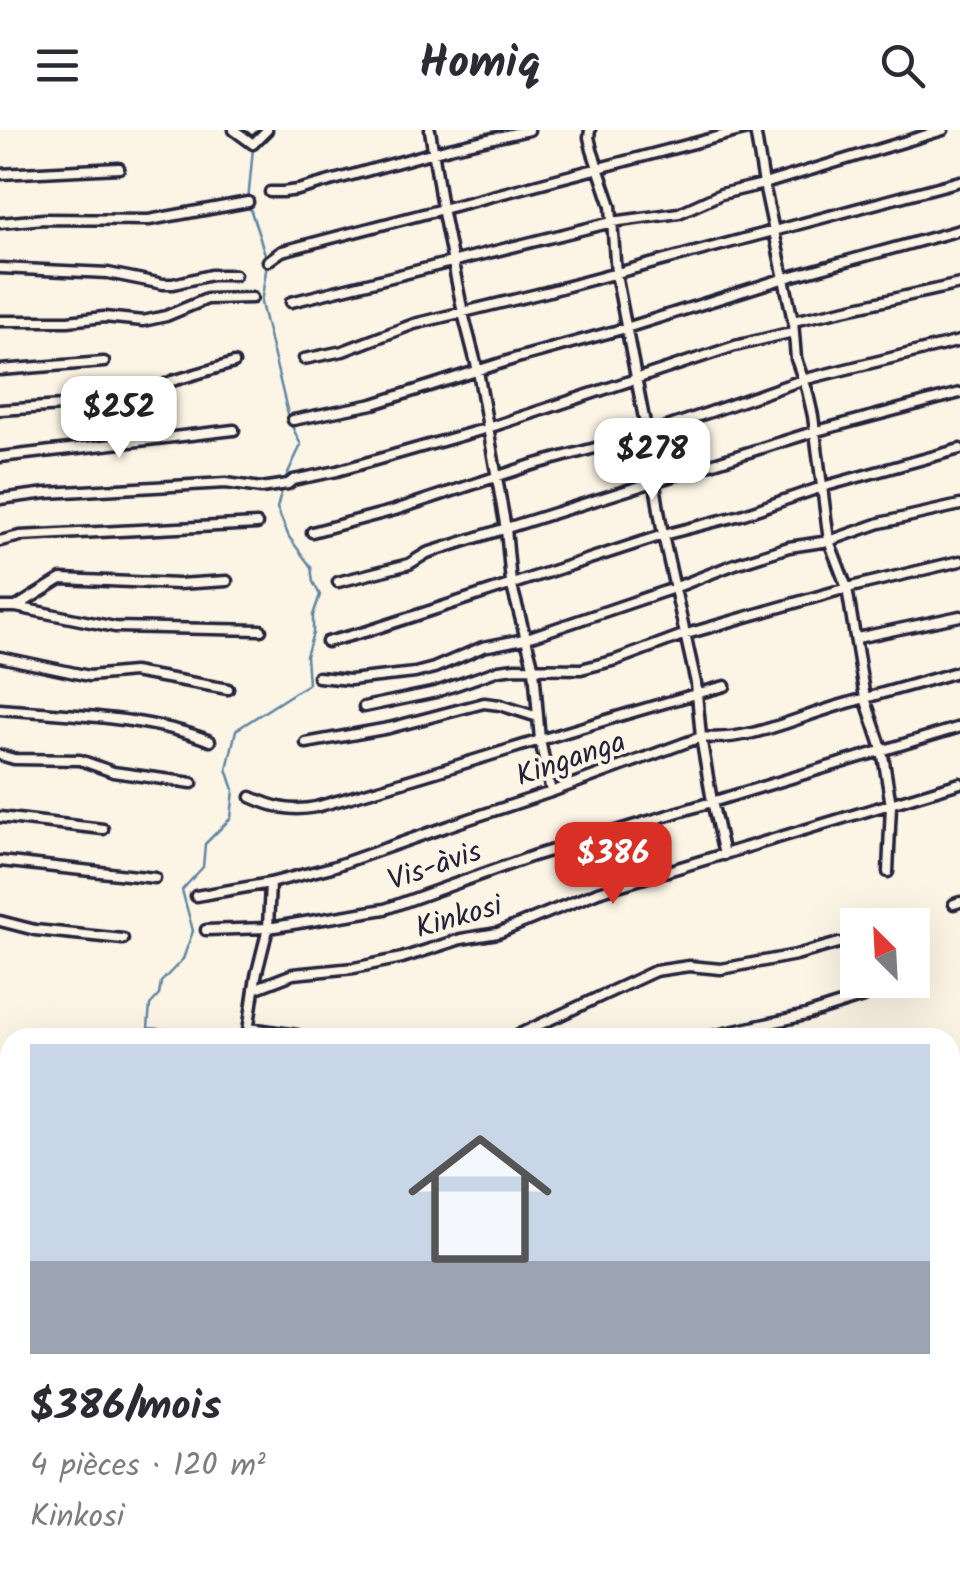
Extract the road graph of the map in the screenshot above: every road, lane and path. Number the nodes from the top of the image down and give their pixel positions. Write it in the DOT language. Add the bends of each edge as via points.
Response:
graph roads {
  1 [pos="234,130"];
  2 [pos="267,130"];
  3 [pos="430,130"];
  4 [pos="529,130"];
  5 [pos="590,130"];
  6 [pos="744,130"];
  7 [pos="755,130"];
  8 [pos="944,130"];
  9 [pos="434,153"];
  10 [pos="119,168"];
  11 [pos="599,169"];
  12 [pos="0,174"];
  13 [pos="960,181"];
  14 [pos="764,184"];
  15 [pos="270,192"];
  16 [pos="248,202"];
  17 [pos="442,208"];
  18 [pos="612,222"];
  19 [pos="0,223"];
  20 [pos="960,230"];
  21 [pos="775,232"];
  22 [pos="454,261"];
  23 [pos="268,262"];
  24 [pos="0,268"];
  25 [pos="235,274"];
  26 [pos="616,274"];
  27 [pos="785,278"];
  28 [pos="960,284"];
  29 [pos="252,298"];
  30 [pos="291,302"];
  31 [pos="463,313"];
  32 [pos="0,321"];
  33 [pos="793,322"];
  34 [pos="626,328"];
  35 [pos="793,332"];
  36 [pos="960,342"];
  37 [pos="304,359"];
  38 [pos="104,362"];
  39 [pos="234,363"];
  40 [pos="0,370"];
  41 [pos="478,372"];
  42 [pos="636,380"];
  43 [pos="802,380"];
  44 [pos="960,392"];
  45 [pos="0,410"];
  46 [pos="293,420"];
  47 [pos="488,428"];
  48 [pos="234,430"];
  49 [pos="813,432"];
  50 [pos="648,434"];
  51 [pos="960,448"];
  52 [pos="0,458"];
  53 [pos="496,476"];
  54 [pos="653,483"];
  55 [pos="822,487"];
  56 [pos="0,500"];
  57 [pos="960,505"];
  58 [pos="257,524"];
  59 [pos="506,529"];
  60 [pos="312,532"];
  61 [pos="663,534"];
  62 [pos="829,540"];
  63 [pos="0,541"];
  64 [pos="960,561"];
  65 [pos="227,582"];
  66 [pos="338,582"];
  67 [pos="511,583"];
  68 [pos="674,588"];
  69 [pos="847,588"];
  70 [pos="0,607"];
  71 [pos="16,607"];
  72 [pos="960,616"];
  73 [pos="261,630"];
  74 [pos="683,635"];
  75 [pos="856,638"];
  76 [pos="524,639"];
  77 [pos="327,642"];
  78 [pos="0,657"];
  79 [pos="534,669"];
  80 [pos="960,672"];
  81 [pos="318,676"];
  82 [pos="724,686"];
  83 [pos="228,689"];
  84 [pos="697,693"];
  85 [pos="864,698"];
  86 [pos="364,707"];
  87 [pos="0,709"];
  88 [pos="538,717"];
  89 [pos="960,727"];
  90 [pos="701,737"];
  91 [pos="540,740"];
  92 [pos="210,741"];
  93 [pos="306,743"];
  94 [pos="882,749"];
  95 [pos="0,756"];
  96 [pos="192,783"];
  97 [pos="960,783"];
  98 [pos="551,792"];
  99 [pos="251,797"];
  100 [pos="712,801"];
  101 [pos="891,805"];
  102 [pos="0,817"];
  103 [pos="103,829"];
  104 [pos="724,855"];
  105 [pos="0,861"];
  106 [pos="888,872"];
  107 [pos="155,878"];
  108 [pos="270,883"];
  109 [pos="196,896"];
  110 [pos="0,921"];
  111 [pos="268,928"];
  112 [pos="206,930"];
  113 [pos="123,940"];
  114 [pos="839,944"];
  115 [pos="254,989"];
  116 [pos="860,998"];
  117 [pos="250,1028"];
  118 [pos="532,1028"];
  119 [pos="748,1028"];
  1 -- 2 [label="street" via="253,144"];
  3 -- 9 [label="street"];
  4 -- 9 [label="street"];
  5 -- 11 [label="street"];
  6 -- 11 [label="street"];
  7 -- 14 [label="street"];
  8 -- 14 [label="street"];
  9 -- 15 [label="street"];
  9 -- 17 [label="street"];
  10 -- 12 [label="street"];
  11 -- 17 [label="street"];
  11 -- 18 [label="street"];
  13 -- 21 [label="street"];
  14 -- 18 [label="street" via="678,214"];
  14 -- 21 [label="street"];
  16 -- 19 [label="street" via="149,220"];
  17 -- 22 [label="street"];
  17 -- 23 [label="street" via="282,251"];
  18 -- 22 [label="street"];
  18 -- 26 [label="street"];
  20 -- 27 [label="street"];
  21 -- 26 [label="street"];
  21 -- 27 [label="street"];
  22 -- 30 [label="street"];
  22 -- 31 [label="street"];
  24 -- 25 [label="street" via="108,272 163,284"];
  26 -- 31 [label="street"];
  26 -- 34 [label="street"];
  27 -- 33 [label="street"];
  27 -- 34 [label="street"];
  28 -- 33 [label="street"];
  29 -- 32 [label="street" via="207,299 143,321"];
  31 -- 37 [label="street"];
  31 -- 41 [label="street"];
  33 -- 35 [label="street"];
  34 -- 41 [label="street"];
  34 -- 42 [label="street"];
  35 -- 42 [label="street"];
  35 -- 43 [label="street"];
  36 -- 43 [label="street"];
  38 -- 40 [label="street"];
  39 -- 45 [label="street" via="109,403"];
  41 -- 46 [label="street"];
  41 -- 47 [label="street"];
  42 -- 47 [label="street"];
  42 -- 50 [label="street"];
  43 -- 49 [label="street"];
  43 -- 50 [label="street"];
  44 -- 49 [label="street"];
  47 -- 53 [label="street"];
  47 -- 56 [label="street" via="283,485 186,485"];
  48 -- 52 [label="street"];
  49 -- 54 [label="street"];
  49 -- 55 [label="street"];
  50 -- 53 [label="street"];
  50 -- 54 [label="street"];
  51 -- 55 [label="street"];
  53 -- 59 [label="street"];
  53 -- 60 [label="street"];
  54 -- 59 [label="street"];
  54 -- 61 [label="street"];
  55 -- 61 [label="street"];
  55 -- 62 [label="street"];
  57 -- 62 [label="street"];
  58 -- 63 [label="street"];
  59 -- 66 [label="street"];
  59 -- 67 [label="street"];
  61 -- 67 [label="street"];
  61 -- 68 [label="street"];
  62 -- 68 [label="street" via="753,558"];
  62 -- 69 [label="street"];
  64 -- 69 [label="street"];
  65 -- 71 [label="street" via="61,579"];
  67 -- 76 [label="street"];
  67 -- 77 [label="street"];
  68 -- 74 [label="street"];
  68 -- 76 [label="street"];
  69 -- 74 [label="street"];
  69 -- 75 [label="street"];
  70 -- 71 [label="street"];
  71 -- 73 [label="street" via="116,627"];
  72 -- 75 [label="street"];
  74 -- 79 [label="street" via="581,669"];
  74 -- 84 [label="street"];
  75 -- 85 [label="street"];
  76 -- 79 [label="street"];
  76 -- 81 [label="street" via="415,673"];
  78 -- 83 [label="street" via="89,676 133,672"];
  79 -- 86 [label="street" via="499,670"];
  79 -- 88 [label="street"];
  80 -- 85 [label="street, Kinganga"];
  82 -- 84 [label="street"];
  84 -- 90 [label="street"];
  84 -- 91 [label="street"];
  85 -- 90 [label="street, Kinganga" via="758,732"];
  85 -- 94 [label="street"];
  87 -- 92 [label="street" via="127,722"];
  88 -- 91 [label="street"];
  88 -- 93 [label="street" via="484,703"];
  89 -- 94 [label="street, Vis-àvis"];
  90 -- 98 [label="street, Kinganga"];
  90 -- 100 [label="street"];
  91 -- 98 [label="street"];
  91 -- 99 [label="street" via="305,809"];
  94 -- 100 [label="street, Vis-àvis"];
  94 -- 101 [label="street"];
  95 -- 96 [label="street" via="80,760"];
  97 -- 101 [label="street, Kinkosi"];
  98 -- 108 [label="street, Kinganga"];
  100 -- 104 [label="street"];
  100 -- 111 [label="street, Vis-àvis" via="400,905"];
  101 -- 104 [label="street, Kinkosi"];
  101 -- 106 [label="street"];
  102 -- 103 [label="street"];
  104 -- 115 [label="street, Kinkosi" via="598,892 498,933 354,968 293,974"];
  105 -- 107 [label="street"];
  108 -- 109 [label="street, Kinganga"];
  108 -- 111 [label="street"];
  110 -- 113 [label="street"];
  111 -- 112 [label="street, Vis-àvis"];
  111 -- 115 [label="street"];
  114 -- 118 [label="street" via="721,969 655,971"];
  115 -- 117 [label="street"];
  116 -- 119 [label="street"];
}
